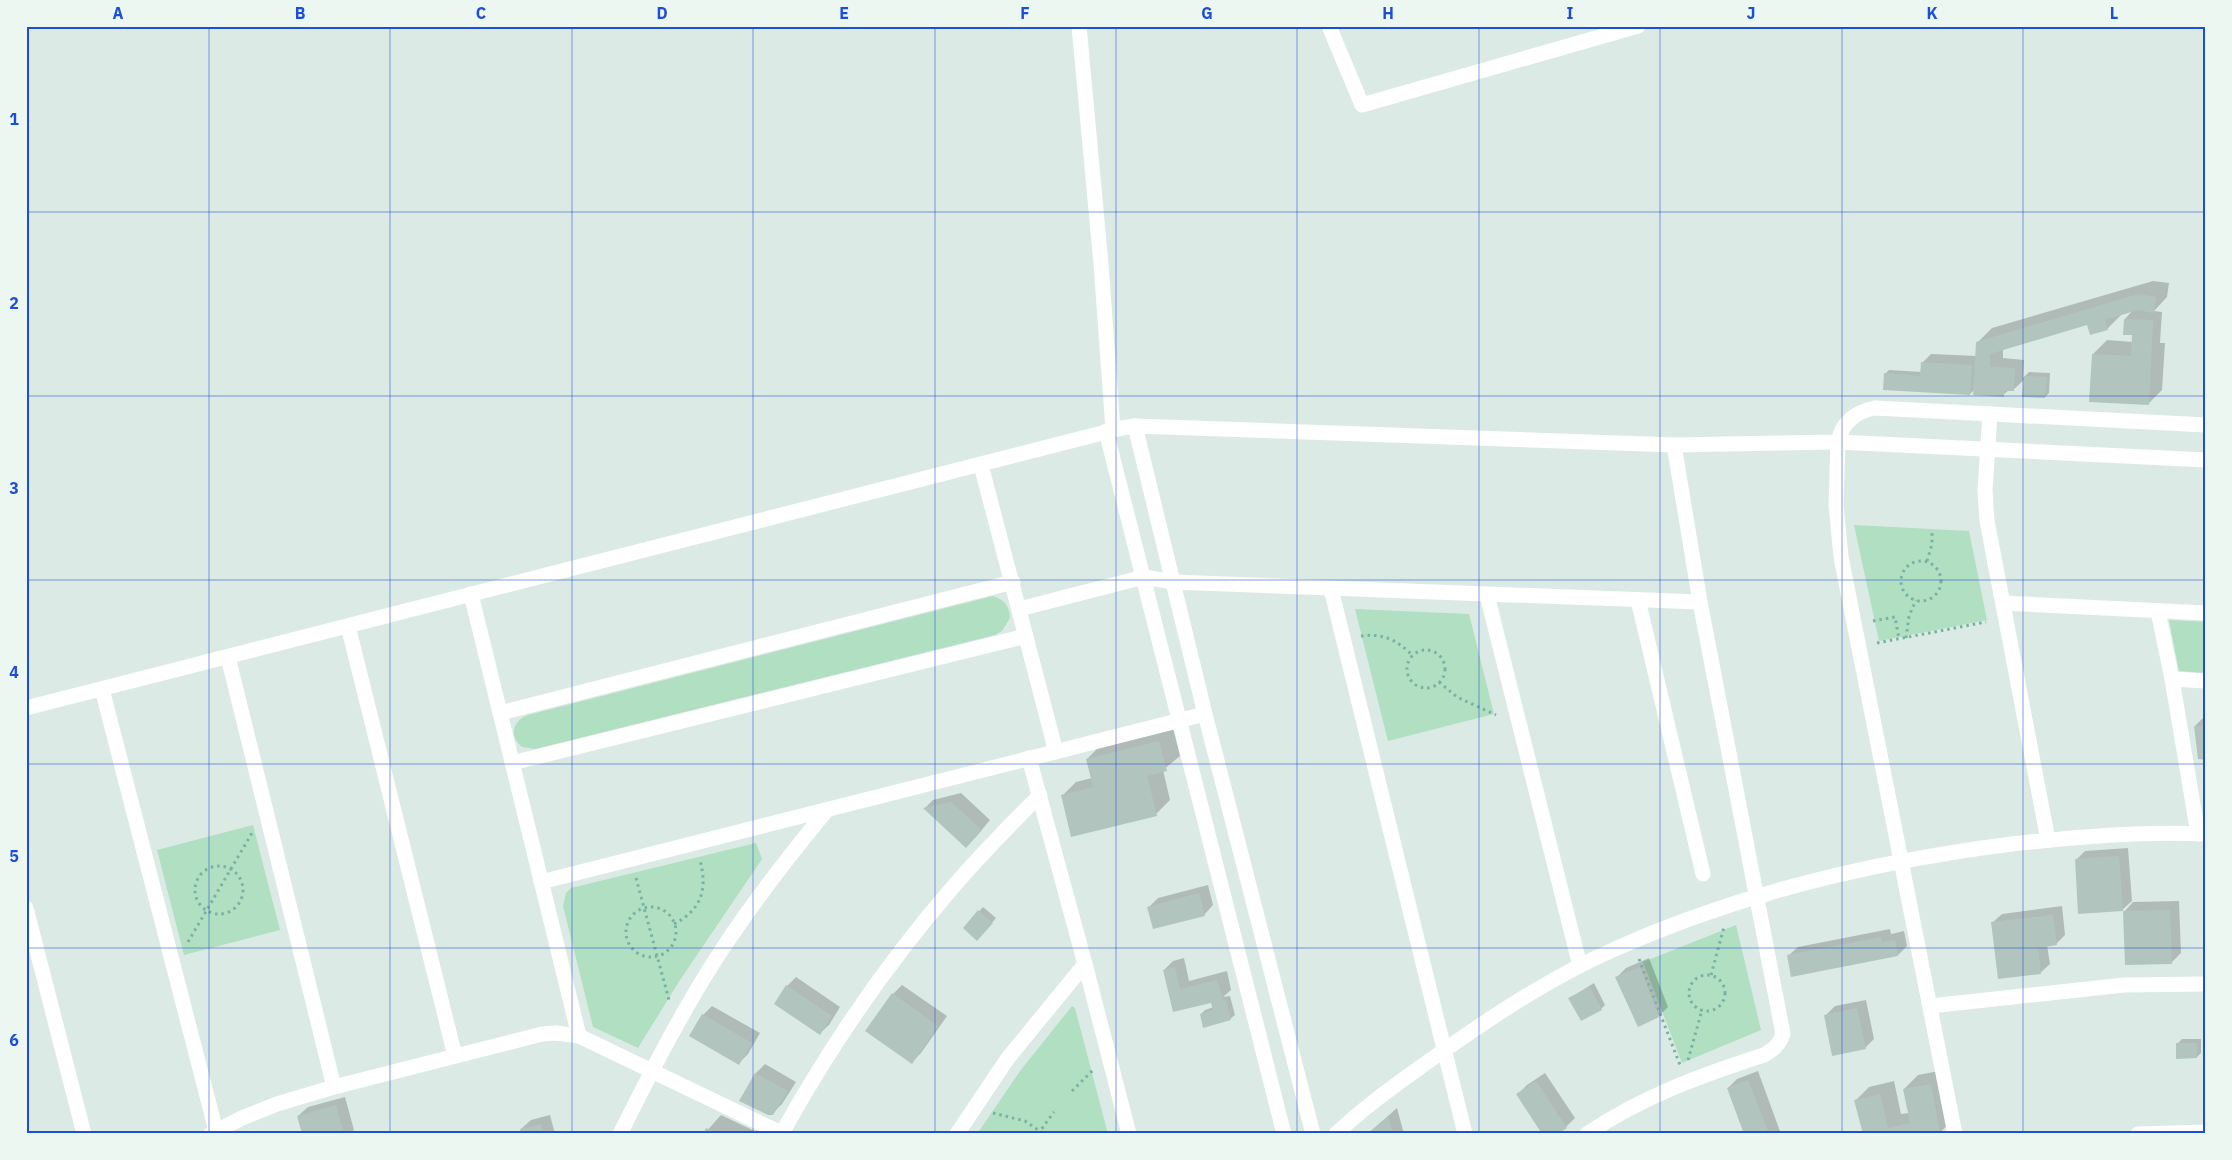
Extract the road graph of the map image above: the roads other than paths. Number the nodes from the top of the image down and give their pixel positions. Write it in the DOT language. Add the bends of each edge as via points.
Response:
graph roads {
  1 [pos="1079,26"];
  2 [pos="1329,26"];
  3 [pos="1638,26"];
  4 [pos="1990,414"];
  5 [pos="2206,425"];
  6 [pos="1135,426"];
  7 [pos="1110,430"];
  8 [pos="1838,442"];
  9 [pos="1674,445"];
  10 [pos="1987,450"];
  11 [pos="2206,460"];
  12 [pos="981,465"];
  13 [pos="1144,576"];
  14 [pos="1012,582"];
  15 [pos="1173,582"];
  16 [pos="1331,589"];
  17 [pos="471,594"];
  18 [pos="1487,595"];
  19 [pos="1638,600"];
  20 [pos="1700,602"];
  21 [pos="1019,609"];
  22 [pos="2005,610"];
  23 [pos="2158,611"];
  24 [pos="2206,613"];
  25 [pos="348,626"];
  26 [pos="1026,636"];
  27 [pos="228,657"];
  28 [pos="2172,679"];
  29 [pos="2206,681"];
  30 [pos="102,689"];
  31 [pos="26,708"];
  32 [pos="500,713"];
  33 [pos="1205,714"];
  34 [pos="1180,720"];
  35 [pos="1056,752"];
  36 [pos="1029,758"];
  37 [pos="512,763"];
  38 [pos="1040,796"];
  39 [pos="826,811"];
  40 [pos="2202,834"];
  41 [pos="2048,840"];
  42 [pos="1902,860"];
  43 [pos="1703,874"];
  44 [pos="541,882"];
  45 [pos="1758,897"];
  46 [pos="26,908"];
  47 [pos="1085,964"];
  48 [pos="1580,966"];
  49 [pos="2206,984"];
  50 [pos="1930,1006"];
  51 [pos="579,1036"];
  52 [pos="1445,1050"];
  53 [pos="456,1056"];
  54 [pos="651,1072"];
  55 [pos="334,1087"];
  56 [pos="213,1132"];
  57 [pos="2206,1132"];
  58 [pos="782,1133"];
  59 [pos="84,1134"];
  60 [pos="620,1134"];
  61 [pos="957,1134"];
  62 [pos="1128,1134"];
  63 [pos="1284,1134"];
  64 [pos="1313,1134"];
  65 [pos="1336,1134"];
  66 [pos="1465,1134"];
  67 [pos="1587,1134"];
  68 [pos="1955,1134"];
  69 [pos="2138,1134"];
  1 -- 7 [label="street" via="1101,264"];
  2 -- 3 [label="street" via="1362,106"];
  4 -- 5 [label="street"];
  4 -- 8 [label="street" via="1885,408 1866,410 1849,419"];
  4 -- 10 [label="street"];
  6 -- 7 [label="street"];
  6 -- 9 [label="street"];
  6 -- 15 [label="street"];
  7 -- 12 [label="street"];
  7 -- 13 [label="street"];
  8 -- 9 [label="street"];
  8 -- 10 [label="street"];
  8 -- 42 [label="street" via="1838,530"];
  9 -- 20 [label="street"];
  10 -- 11 [label="street"];
  10 -- 22 [label="street" via="1985,505"];
  12 -- 14 [label="street"];
  12 -- 17 [label="street"];
  13 -- 15 [label="street"];
  13 -- 21 [label="street"];
  13 -- 34 [label="street"];
  14 -- 21 [label="street"];
  14 -- 32 [label="street"];
  15 -- 16 [label="street"];
  15 -- 33 [label="street"];
  16 -- 18 [label="street"];
  16 -- 52 [label="street"];
  17 -- 25 [label="street"];
  17 -- 32 [label="street"];
  18 -- 19 [label="street"];
  18 -- 48 [label="street"];
  19 -- 20 [label="street"];
  19 -- 43 [label="street"];
  20 -- 45 [label="street"];
  21 -- 26 [label="street"];
  22 -- 23 [label="street"];
  22 -- 41 [label="street"];
  23 -- 24 [label="street"];
  23 -- 28 [label="street"];
  25 -- 27 [label="street"];
  25 -- 53 [label="street"];
  26 -- 35 [label="street"];
  26 -- 37 [label="street"];
  27 -- 30 [label="street"];
  27 -- 55 [label="street"];
  28 -- 29 [label="street"];
  28 -- 40 [label="street"];
  30 -- 31 [label="street"];
  30 -- 56 [label="street"];
  32 -- 37 [label="street"];
  33 -- 34 [label="street"];
  33 -- 64 [label="street"];
  34 -- 35 [label="street"];
  34 -- 63 [label="street"];
  35 -- 36 [label="street"];
  36 -- 38 [label="street"];
  36 -- 39 [label="street"];
  37 -- 44 [label="street"];
  38 -- 47 [label="street"];
  38 -- 58 [label="street" via="954,886 888,967 827,1055"];
  39 -- 44 [label="street"];
  39 -- 54 [label="street" via="742,920"];
  40 -- 41 [label="street"];
  41 -- 42 [label="street"];
  42 -- 45 [label="street"];
  42 -- 50 [label="street"];
  44 -- 51 [label="street"];
  45 -- 48 [label="street" via="1632,942"];
  45 -- 67 [label="street" via="1782,1025 1780,1042 1764,1055 1686,1079"];
  46 -- 59 [label="street"];
  47 -- 61 [label="street" via="1008,1058"];
  47 -- 62 [label="street"];
  48 -- 52 [label="street" via="1508,1007"];
  49 -- 50 [label="street" via="2124,985"];
  50 -- 68 [label="street"];
  51 -- 53 [label="street" via="542,1034"];
  51 -- 54 [label="street"];
  52 -- 65 [label="street" via="1384,1093"];
  52 -- 66 [label="street"];
  53 -- 55 [label="street"];
  54 -- 58 [label="street"];
  54 -- 60 [label="street"];
  55 -- 56 [label="street" via="259,1111"];
  57 -- 69 [label="street"];
}
